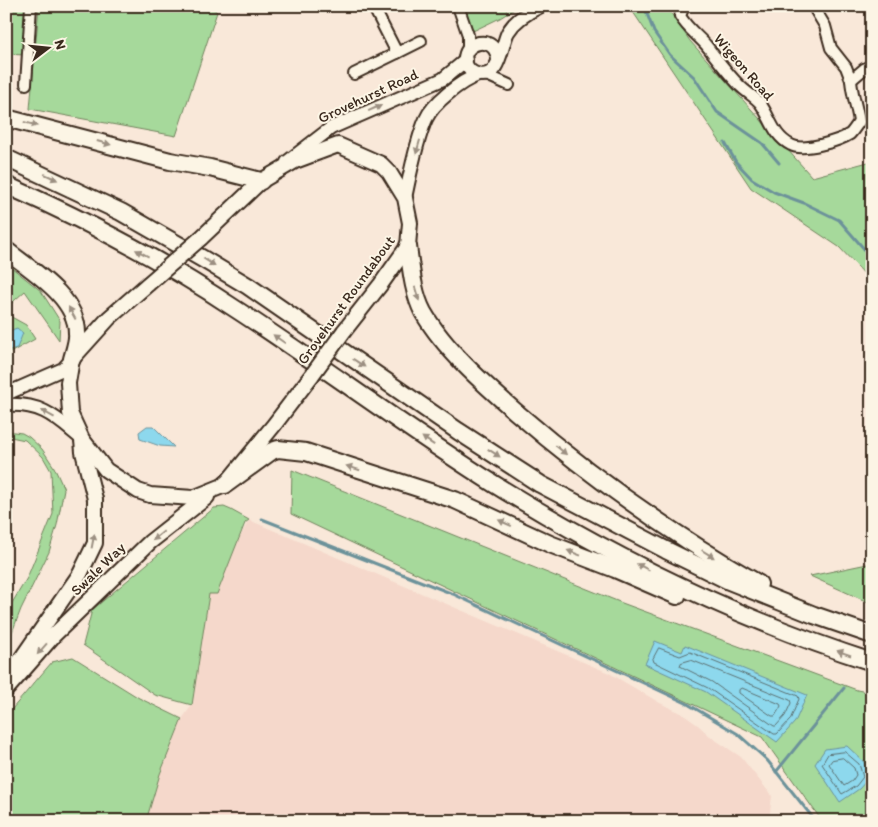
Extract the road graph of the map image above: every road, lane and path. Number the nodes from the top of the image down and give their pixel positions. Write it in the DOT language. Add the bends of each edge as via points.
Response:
graph roads {
  1 [pos="30,6"];
  2 [pos="373,6"];
  3 [pos="458,6"];
  4 [pos="541,6"];
  5 [pos="684,6"];
  6 [pos="813,6"];
  7 [pos="464,22"];
  8 [pos="508,32"];
  9 [pos="421,41"];
  10 [pos="485,43"];
  11 [pos="397,53"];
  12 [pos="467,55"];
  13 [pos="498,61"];
  14 [pos="872,65"];
  15 [pos="354,74"];
  16 [pos="480,75"];
  17 [pos="851,80"];
  18 [pos="26,84"];
  19 [pos="6,118"];
  20 [pos="6,158"];
  21 [pos="261,181"];
  22 [pos="6,185"];
  23 [pos="405,198"];
  24 [pos="408,246"];
  25 [pos="6,250"];
  26 [pos="72,359"];
  27 [pos="6,394"];
  28 [pos="6,405"];
  29 [pos="82,439"];
  30 [pos="224,485"];
  31 [pos="814,616"];
  32 [pos="872,635"];
  33 [pos="816,643"];
  34 [pos="872,662"];
  35 [pos="6,682"];
  36 [pos="6,690"];
  1 -- 18 [label="street"];
  2 -- 11 [label="street"];
  3 -- 7 [label="street"];
  4 -- 8 [label="street" via="524,14"];
  5 -- 17 [label="street, Wigeon Road" via="680,16 684,23 731,77 760,103 772,126 793,146 812,146 851,133 859,122"];
  6 -- 17 [label="street" via="825,26 831,48 846,67"];
  7 -- 10 [label="street"];
  7 -- 12 [label="street" via="468,35"];
  8 -- 10 [label="street"];
  8 -- 13 [label="street"];
  9 -- 11 [label="street"];
  10 -- 12 [label="street" via="477,43"];
  10 -- 13 [label="street" via="496,51"];
  11 -- 15 [label="street"];
  12 -- 16 [label="street" via="469,68"];
  21 -- 12 [label="street, Grovehurst Road, one-way" via="331,128 442,79"];
  13 -- 16 [label="street" via="493,71"];
  13 -- 16 [label="street" via="509,85"];
  14 -- 17 [label="street"];
  16 -- 23 [label="street, one-way" via="470,77 450,92 426,118"];
  19 -- 21 [label="highway, one-way"];
  20 -- 31 [label="highway, one-way" via="121,212 204,259 540,484 729,581"];
  21 -- 23 [label="main road, Grovehurst Roundabout" via="294,161 338,145 381,164"];
  21 -- 26 [label="main road, Grovehurst Roundabout, bridge" via="109,318"];
  33 -- 22 [label="highway, one-way" via="661,576 536,509 424,438 233,307 145,254"];
  23 -- 24 [label="main road, Grovehurst Roundabout" via="410,224"];
  24 -- 30 [label="main road, Grovehurst Roundabout, bridge" via="274,425"];
  24 -- 31 [label="highway, one-way" via="416,293 424,314 451,350 488,388 582,467 636,506 728,567"];
  26 -- 25 [label="highway, one-way" via="78,334 73,312 58,292"];
  26 -- 27 [label="street" via="64,369"];
  26 -- 29 [label="main road, Grovehurst Roundabout" via="68,384 70,413"];
  29 -- 28 [label="street, one-way" via="43,410 23,404"];
  29 -- 30 [label="main road, Grovehurst Roundabout" via="106,470 138,492 193,498"];
  35 -- 29 [label="main road, Swale Way, one-way" via="80,574 95,543 95,499"];
  33 -- 30 [label="highway, one-way" via="781,637 550,544 455,500 306,452 272,451"];
  30 -- 36 [label="main road, Swale Way, one-way" via="150,542 54,634"];
  31 -- 32 [label="highway"];
  34 -- 33 [label="highway, one-way"];
}
